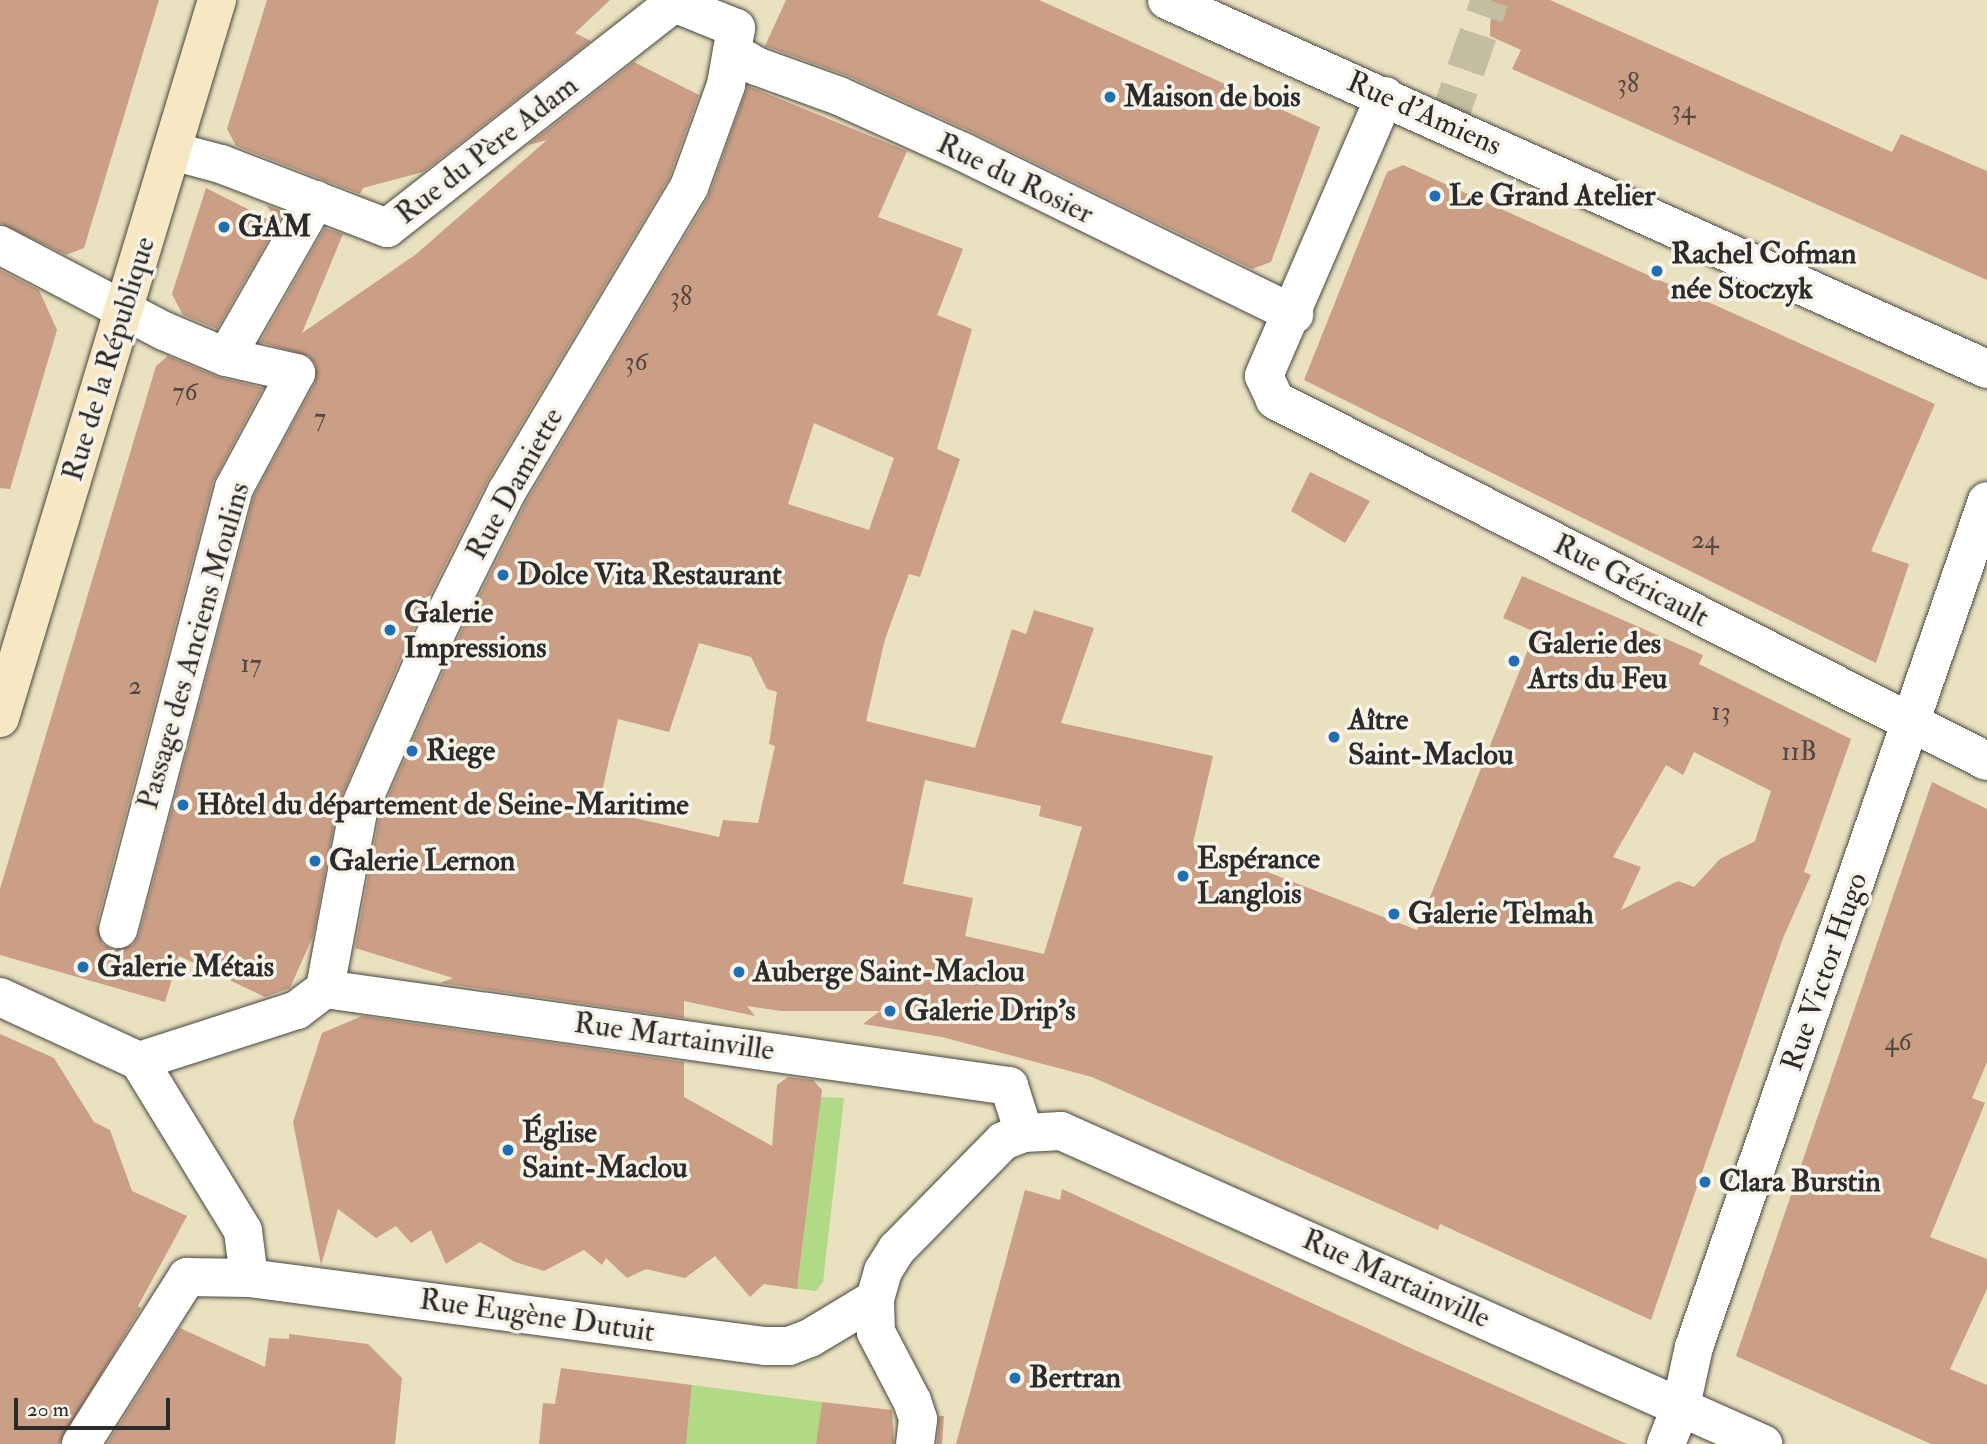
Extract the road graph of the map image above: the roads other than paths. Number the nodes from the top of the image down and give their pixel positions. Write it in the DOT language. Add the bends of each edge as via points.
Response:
graph roads {
  1 [pos="217,0"];
  2 [pos="1167,0"];
  3 [pos="708,8"];
  4 [pos="732,52"];
  5 [pos="1385,96"];
  6 [pos="172,151"];
  7 [pos="316,200"];
  8 [pos="0,245"];
  9 [pos="123,313"];
  10 [pos="1294,314"];
  11 [pos="226,357"];
  12 [pos="1987,369"];
  13 [pos="1987,501"];
  14 [pos="0,718"];
  15 [pos="1909,722"];
  16 [pos="1987,761"];
  17 [pos="118,929"];
  18 [pos="0,997"];
  19 [pos="311,1000"];
  20 [pos="139,1061"];
  21 [pos="1014,1137"];
  22 [pos="249,1278"];
  23 [pos="875,1299"];
  24 [pos="1681,1406"];
  25 [pos="916,1431"];
  26 [pos="81,1444"];
  27 [pos="1666,1444"];
  28 [pos="1763,1444"];
  1 -- 6 [label="street, Rue de la République"];
  2 -- 5 [label="street, Rue d'Amiens"];
  3 -- 4 [label="street, Rue Damiette" via="736,28"];
  3 -- 7 [label="street, Rue du Père Adam" via="674,3 387,228"];
  4 -- 10 [label="street, Rue du Rosier" via="963,152"];
  4 -- 19 [label="street, Rue Damiette" via="726,85 690,187 507,491 423,662 358,812"];
  5 -- 10 [label="street"];
  5 -- 12 [label="street, Rue d'Amiens"];
  6 -- 7 [label="street, Rue du Père Adam" via="222,164"];
  6 -- 9 [label="street, Rue de la République"];
  7 -- 11 [label="street"];
  8 -- 9 [label="street"];
  9 -- 11 [label="street"];
  9 -- 14 [label="street, Rue de la République"];
  10 -- 15 [label="street, Rue Géricault" via="1264,376 1275,400"];
  11 -- 17 [label="street, Passage des Anciens Moulins" via="296,373 234,488"];
  13 -- 15 [label="street, Rue Victor Hugo"];
  15 -- 16 [label="street, Rue Géricault"];
  15 -- 24 [label="street, Rue Victor Hugo" via="1694,1347"];
  18 -- 20 [label="street"];
  19 -- 20 [label="street"];
  19 -- 21 [label="street, Rue Martainville" via="1009,1086"];
  20 -- 22 [label="street" via="243,1231"];
  21 -- 23 [label="street" via="897,1249 883,1271"];
  21 -- 24 [label="street, Rue Martainville" via="1061,1131 1088,1140"];
  22 -- 23 [label="street, Rue Eugène Dutuit" via="765,1346 789,1346 810,1338"];
  22 -- 26 [label="street, Rue Eugène Dutuit" via="187,1277"];
  23 -- 25 [label="street" via="877,1332 905,1378"];
  24 -- 27 [label="street, Rue Victor Hugo"];
  24 -- 28 [label="street, Rue Martainville"];
}
